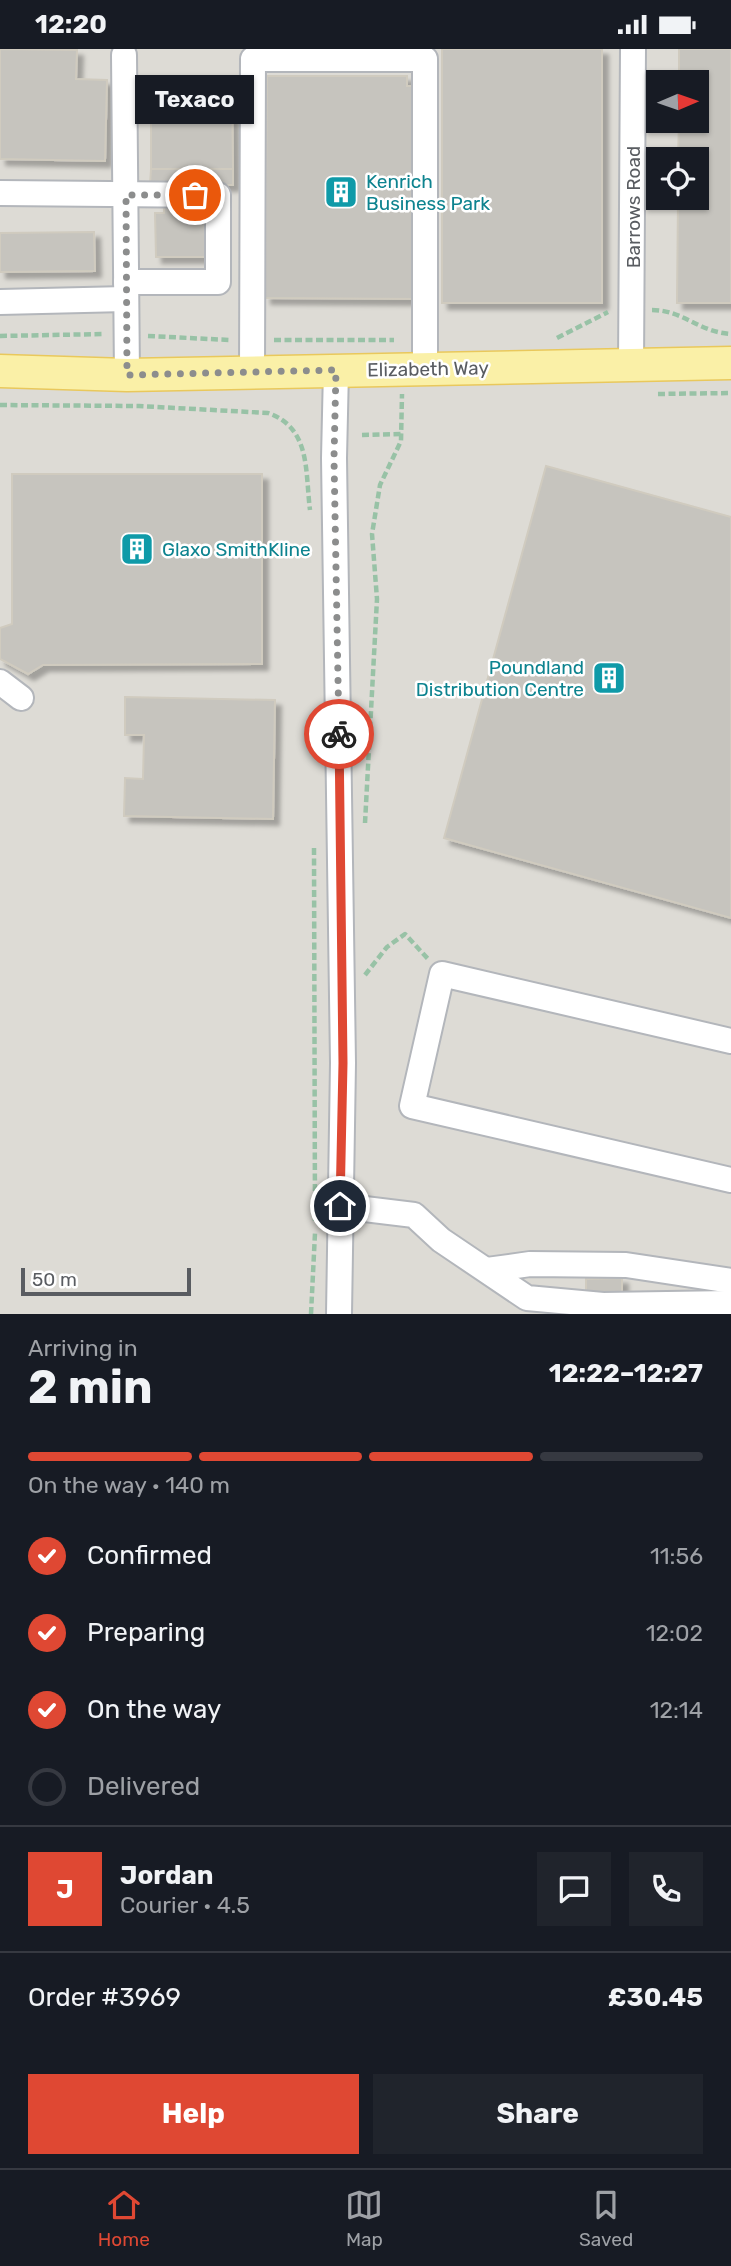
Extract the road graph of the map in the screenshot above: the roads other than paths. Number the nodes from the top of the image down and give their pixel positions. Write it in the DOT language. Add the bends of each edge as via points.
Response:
graph roads {
  1 [pos="633,49"];
  2 [pos="124,55"];
  3 [pos="0,193"];
  4 [pos="126,195"];
  5 [pos="126,291"];
  6 [pos="0,302"];
  7 [pos="425,354"];
  8 [pos="731,363"];
  9 [pos="631,365"];
  10 [pos="336,370"];
  11 [pos="0,371"];
  12 [pos="252,372"];
  13 [pos="127,375"];
  14 [pos="0,682"];
  15 [pos="21,698"];
  16 [pos="731,1041"];
  17 [pos="731,1180"];
  18 [pos="340,1206"];
  19 [pos="487,1270"];
  20 [pos="731,1282"];
  21 [pos="731,1303"];
  22 [pos="339,1314"];
  1 -- 9 [label="street, Barrows Road"];
  2 -- 4 [label="street"];
  3 -- 4 [label="street"];
  4 -- 5 [label="street"];
  4 -- 5 [label="street" via="218,195 218,282"];
  5 -- 6 [label="street"];
  5 -- 13 [label="street"];
  7 -- 9 [label="main road, Elizabeth Way"];
  7 -- 10 [label="main road, Elizabeth Way"];
  7 -- 12 [label="street" via="425,59 253,59"];
  8 -- 9 [label="main road, Elizabeth Way"];
  10 -- 12 [label="main road, Elizabeth Way"];
  10 -- 18 [label="street" via="343,1063"];
  11 -- 13 [label="main road, Elizabeth Way"];
  12 -- 13 [label="main road, Elizabeth Way"];
  14 -- 15 [label="street"];
  16 -- 17 [label="street" via="442,974 412,1106"];
  18 -- 19 [label="street" via="414,1215 441,1240"];
  18 -- 22 [label="street"];
  19 -- 20 [label="street" via="530,1264 626,1265"];
  19 -- 21 [label="street" via="527,1298 603,1305"];
}
